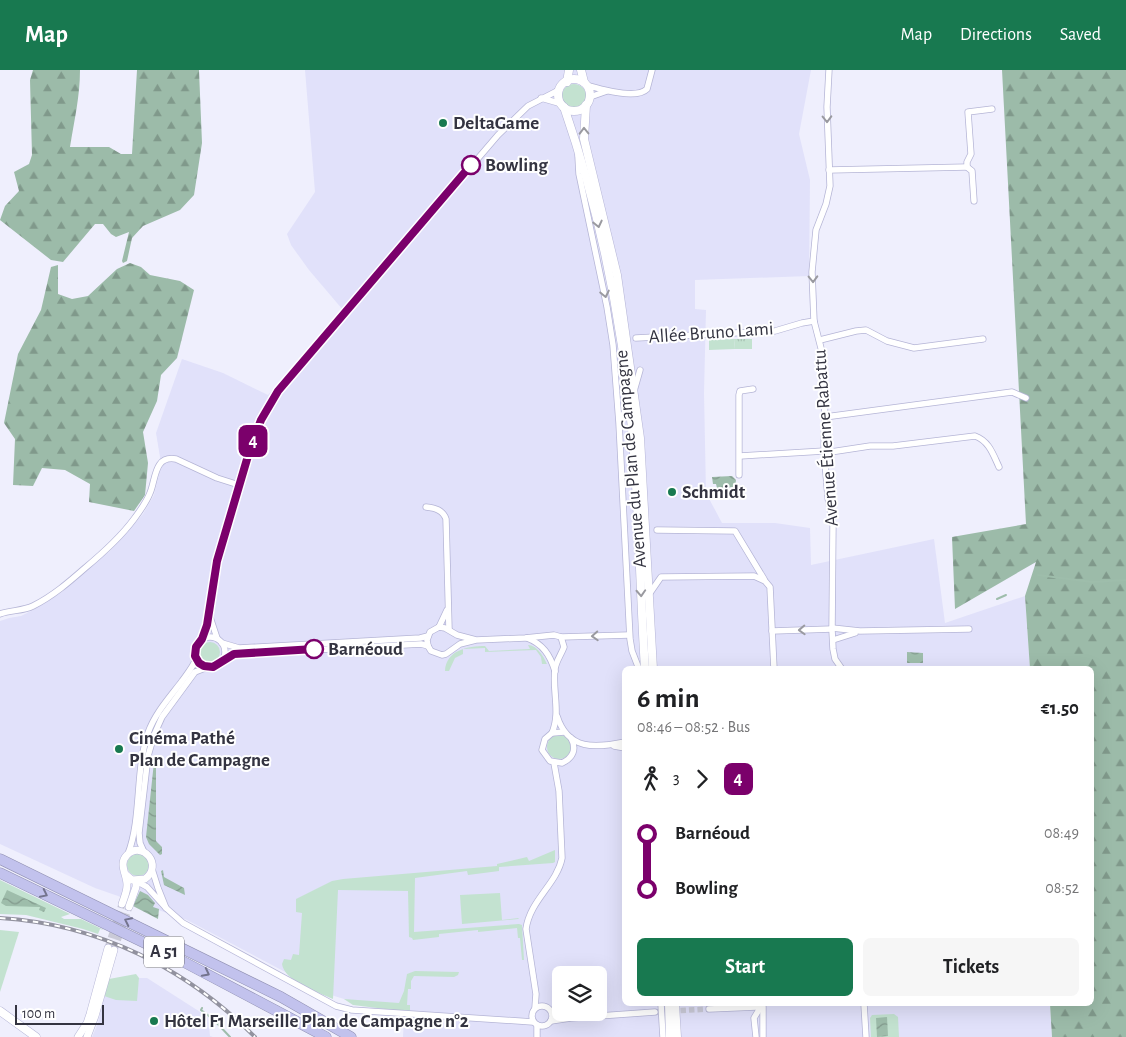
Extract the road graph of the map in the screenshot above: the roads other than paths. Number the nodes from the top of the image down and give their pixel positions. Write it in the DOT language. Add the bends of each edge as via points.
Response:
graph roads {
  1 [pos="569,70"];
  2 [pos="581,70"];
  3 [pos="652,70"];
  4 [pos="830,70"];
  5 [pos="567,82"];
  6 [pos="585,84"];
  7 [pos="560,90"];
  8 [pos="607,91"];
  9 [pos="590,97"];
  10 [pos="542,98"];
  11 [pos="586,105"];
  12 [pos="563,106"];
  13 [pos="992,109"];
  14 [pos="576,143"];
  15 [pos="968,167"];
  16 [pos="829,170"];
  17 [pos="974,201"];
  18 [pos="814,321"];
  19 [pos="636,338"];
  20 [pos="983,339"];
  21 [pos="820,340"];
  22 [pos="640,370"];
  23 [pos="753,389"];
  24 [pos="634,391"];
  25 [pos="1026,398"];
  26 [pos="629,403"];
  27 [pos="825,417"];
  28 [pos="619,423"];
  29 [pos="824,452"];
  30 [pos="740,456"];
  31 [pos="999,467"];
  32 [pos="739,475"];
  33 [pos="239,485"];
  34 [pos="426,507"];
  35 [pos="657,530"];
  36 [pos="766,581"];
  37 [pos="650,593"];
  38 [pos="448,608"];
  39 [pos="0,614"];
  40 [pos="210,615"];
  41 [pos="439,627"];
  42 [pos="832,629"];
  43 [pos="969,629"];
  44 [pos="450,631"];
  45 [pos="772,631"];
  46 [pos="860,631"];
  47 [pos="551,635"];
  48 [pos="630,635"];
  49 [pos="428,636"];
  50 [pos="561,637"];
  51 [pos="217,638"];
  52 [pos="526,638"];
  53 [pos="202,639"];
  54 [pos="476,640"];
  55 [pos="833,640"];
  56 [pos="222,643"];
  57 [pos="428,646"];
  58 [pos="452,648"];
  59 [pos="544,648"];
  60 [pos="560,653"];
  61 [pos="549,655"];
  62 [pos="196,659"];
  63 [pos="224,659"];
  64 [pos="638,666"];
  65 [pos="645,666"];
  66 [pos="653,666"];
  67 [pos="774,666"];
  68 [pos="840,666"];
  69 [pos="208,667"];
  70 [pos="555,670"];
  71 [pos="557,713"];
  72 [pos="564,732"];
  73 [pos="552,733"];
  74 [pos="571,738"];
  75 [pos="622,743"];
  76 [pos="609,745"];
  77 [pos="590,746"];
  78 [pos="622,747"];
  79 [pos="573,753"];
  80 [pos="554,763"];
  81 [pos="562,763"];
  82 [pos="558,783"];
  83 [pos="144,852"];
  84 [pos="128,854"];
  85 [pos="0,859"];
  86 [pos="152,869"];
  87 [pos="0,873"];
  88 [pos="125,874"];
  89 [pos="136,881"];
  90 [pos="166,908"];
  91 [pos="536,994"];
  92 [pos="544,1006"];
  93 [pos="661,1006"];
  94 [pos="669,1006"];
  95 [pos="675,1006"];
  96 [pos="757,1006"];
  97 [pos="863,1006"];
  98 [pos="709,1008"];
  99 [pos="533,1010"];
  100 [pos="0,1011"];
  101 [pos="551,1011"];
  102 [pos="656,1012"];
  103 [pos="607,1015"];
  104 [pos="754,1018"];
  105 [pos="503,1019"];
  106 [pos="551,1021"];
  107 [pos="16,1022"];
  108 [pos="538,1024"];
  109 [pos="32,1037"];
  110 [pos="36,1037"];
  111 [pos="78,1037"];
  112 [pos="87,1037"];
  113 [pos="326,1037"];
  114 [pos="350,1037"];
  115 [pos="539,1037"];
  116 [pos="663,1037"];
  117 [pos="670,1037"];
  118 [pos="677,1037"];
  119 [pos="756,1037"];
  120 [pos="763,1037"];
  121 [pos="864,1037"];
  1 -- 5 [label="main road"];
  2 -- 6 [label="main road"];
  3 -- 8 [label="street" via="644,92"];
  4 -- 16 [label="street, Avenue Étienne Rabattu, one-way" via="827,102"];
  5 -- 6 [label="main road" via="574,79"];
  5 -- 7 [label="main road"];
  6 -- 8 [label="street"];
  6 -- 9 [label="main road"];
  7 -- 10 [label="street"];
  7 -- 12 [label="main road" via="559,100"];
  8 -- 9 [label="street"];
  9 -- 11 [label="main road"];
  10 -- 12 [label="street"];
  10 -- 33 [label="street" via="528,106 498,135 278,391 261,420"];
  11 -- 12 [label="main road" via="573,111"];
  24 -- 11 [label="main road, Avenue du Plan de Campagne, one-way" via="617,275 584,139"];
  12 -- 14 [label="main road, Avenue du Plan de Campagne"];
  13 -- 15 [label="street" via="968,112"];
  14 -- 26 [label="main road, Avenue du Plan de Campagne, one-way" via="610,279"];
  14 -- 28 [label="street, one-way" via="579,174 608,307"];
  15 -- 16 [label="street"];
  15 -- 17 [label="street" via="972,171"];
  16 -- 18 [label="street, Avenue Étienne Rabattu, one-way" via="828,196 815,237 812,272"];
  18 -- 19 [label="street, Allée Bruno Lami" via="774,331"];
  18 -- 21 [label="street, Avenue Étienne Rabattu"];
  20 -- 21 [label="street" via="914,348 885,340 866,330"];
  21 -- 27 [label="street, Avenue Étienne Rabattu"];
  22 -- 24 [label="street"];
  23 -- 30 [label="street" via="740,391 739,395"];
  24 -- 37 [label="main road, Avenue du Plan de Campagne"];
  25 -- 27 [label="street" via="1012,392"];
  26 -- 28 [label="street"];
  26 -- 65 [label="main road, Avenue du Plan de Campagne, one-way"];
  27 -- 29 [label="street, Avenue Étienne Rabattu"];
  28 -- 48 [label="street"];
  29 -- 30 [label="street"];
  29 -- 31 [label="street" via="975,436 988,444"];
  29 -- 42 [label="street, Avenue Étienne Rabattu" via="833,525"];
  30 -- 32 [label="street"];
  33 -- 39 [label="street" via="176,459 162,461 147,500 109,548 51,595 26,609"];
  33 -- 40 [label="street" via="217,561"];
  34 -- 38 [label="street" via="440,511 446,519"];
  35 -- 36 [label="street" via="735,532"];
  36 -- 37 [label="street" via="754,576 660,577"];
  36 -- 45 [label="street" via="770,589"];
  37 -- 66 [label="main road, Avenue du Plan de Campagne"];
  38 -- 41 [label="street"];
  38 -- 44 [label="street"];
  40 -- 51 [label="street"];
  40 -- 53 [label="street"];
  41 -- 44 [label="street"];
  41 -- 49 [label="street"];
  42 -- 45 [label="street, one-way"];
  42 -- 46 [label="street"];
  42 -- 55 [label="street, Avenue Étienne Rabattu"];
  43 -- 46 [label="street"];
  44 -- 54 [label="street"];
  44 -- 58 [label="street" via="454,640"];
  45 -- 67 [label="street"];
  46 -- 55 [label="street"];
  47 -- 50 [label="street"];
  47 -- 52 [label="street"];
  47 -- 59 [label="street" via="546,639"];
  48 -- 50 [label="street, one-way"];
  48 -- 64 [label="street"];
  49 -- 56 [label="street" via="239,648"];
  49 -- 57 [label="street"];
  50 -- 60 [label="street" via="564,647"];
  51 -- 53 [label="street"];
  51 -- 56 [label="street"];
  52 -- 54 [label="street"];
  52 -- 59 [label="street"];
  53 -- 62 [label="street" via="196,647"];
  54 -- 58 [label="street"];
  55 -- 68 [label="street, Avenue Étienne Rabattu" via="834,657"];
  56 -- 63 [label="street"];
  57 -- 58 [label="street" via="438,654 446,654"];
  57 -- 63 [label="street" via="238,654"];
  59 -- 61 [label="street"];
  60 -- 61 [label="street"];
  60 -- 70 [label="street"];
  61 -- 70 [label="street"];
  62 -- 69 [label="street"];
  62 -- 84 [label="street" via="149,730"];
  63 -- 69 [label="street" via="216,666"];
  69 -- 83 [label="street" via="195,672 162,717 154,735 148,756 139,833"];
  70 -- 71 [label="street"];
  71 -- 72 [label="street"];
  71 -- 73 [label="street"];
  72 -- 73 [label="street"];
  72 -- 74 [label="street"];
  73 -- 80 [label="street" via="544,739 542,750"];
  74 -- 77 [label="street"];
  74 -- 79 [label="street"];
  75 -- 76 [label="street"];
  76 -- 77 [label="street"];
  76 -- 78 [label="street"];
  77 -- 79 [label="street"];
  79 -- 81 [label="street"];
  80 -- 81 [label="street"];
  80 -- 82 [label="street"];
  81 -- 82 [label="street"];
  82 -- 91 [label="street" via="562,858 529,915 526,929"];
  83 -- 84 [label="street" via="136,850"];
  83 -- 86 [label="street" via="152,860"];
  84 -- 88 [label="street" via="122,865"];
  114 -- 85 [label="highway, A 51, one-way" via="281,997"];
  86 -- 89 [label="street" via="148,876"];
  86 -- 90 [label="street"];
  87 -- 113 [label="highway, A 51, one-way" via="182,961"];
  88 -- 89 [label="street"];
  88 -- 89 [label="street" via="125,906"];
  89 -- 90 [label="street" via="147,887"];
  90 -- 105 [label="street" via="183,924 336,1006 352,1010"];
  91 -- 92 [label="street"];
  91 -- 99 [label="street"];
  92 -- 99 [label="street"];
  92 -- 101 [label="street"];
  93 -- 116 [label="street"];
  94 -- 117 [label="main road"];
  95 -- 118 [label="main road"];
  96 -- 98 [label="street"];
  96 -- 104 [label="street"];
  96 -- 104 [label="street"];
  96 -- 120 [label="street"];
  97 -- 121 [label="street"];
  99 -- 105 [label="street" via="524,1017"];
  99 -- 108 [label="street"];
  100 -- 107 [label="main road"];
  101 -- 106 [label="street"];
  102 -- 103 [label="street"];
  104 -- 119 [label="street"];
  105 -- 108 [label="street"];
  106 -- 108 [label="street"];
  107 -- 109 [label="main road"];
  107 -- 110 [label="main road"];
  108 -- 115 [label="street"];
  111 -- 112 [label="street" via="90,1014 111,949"];
}
